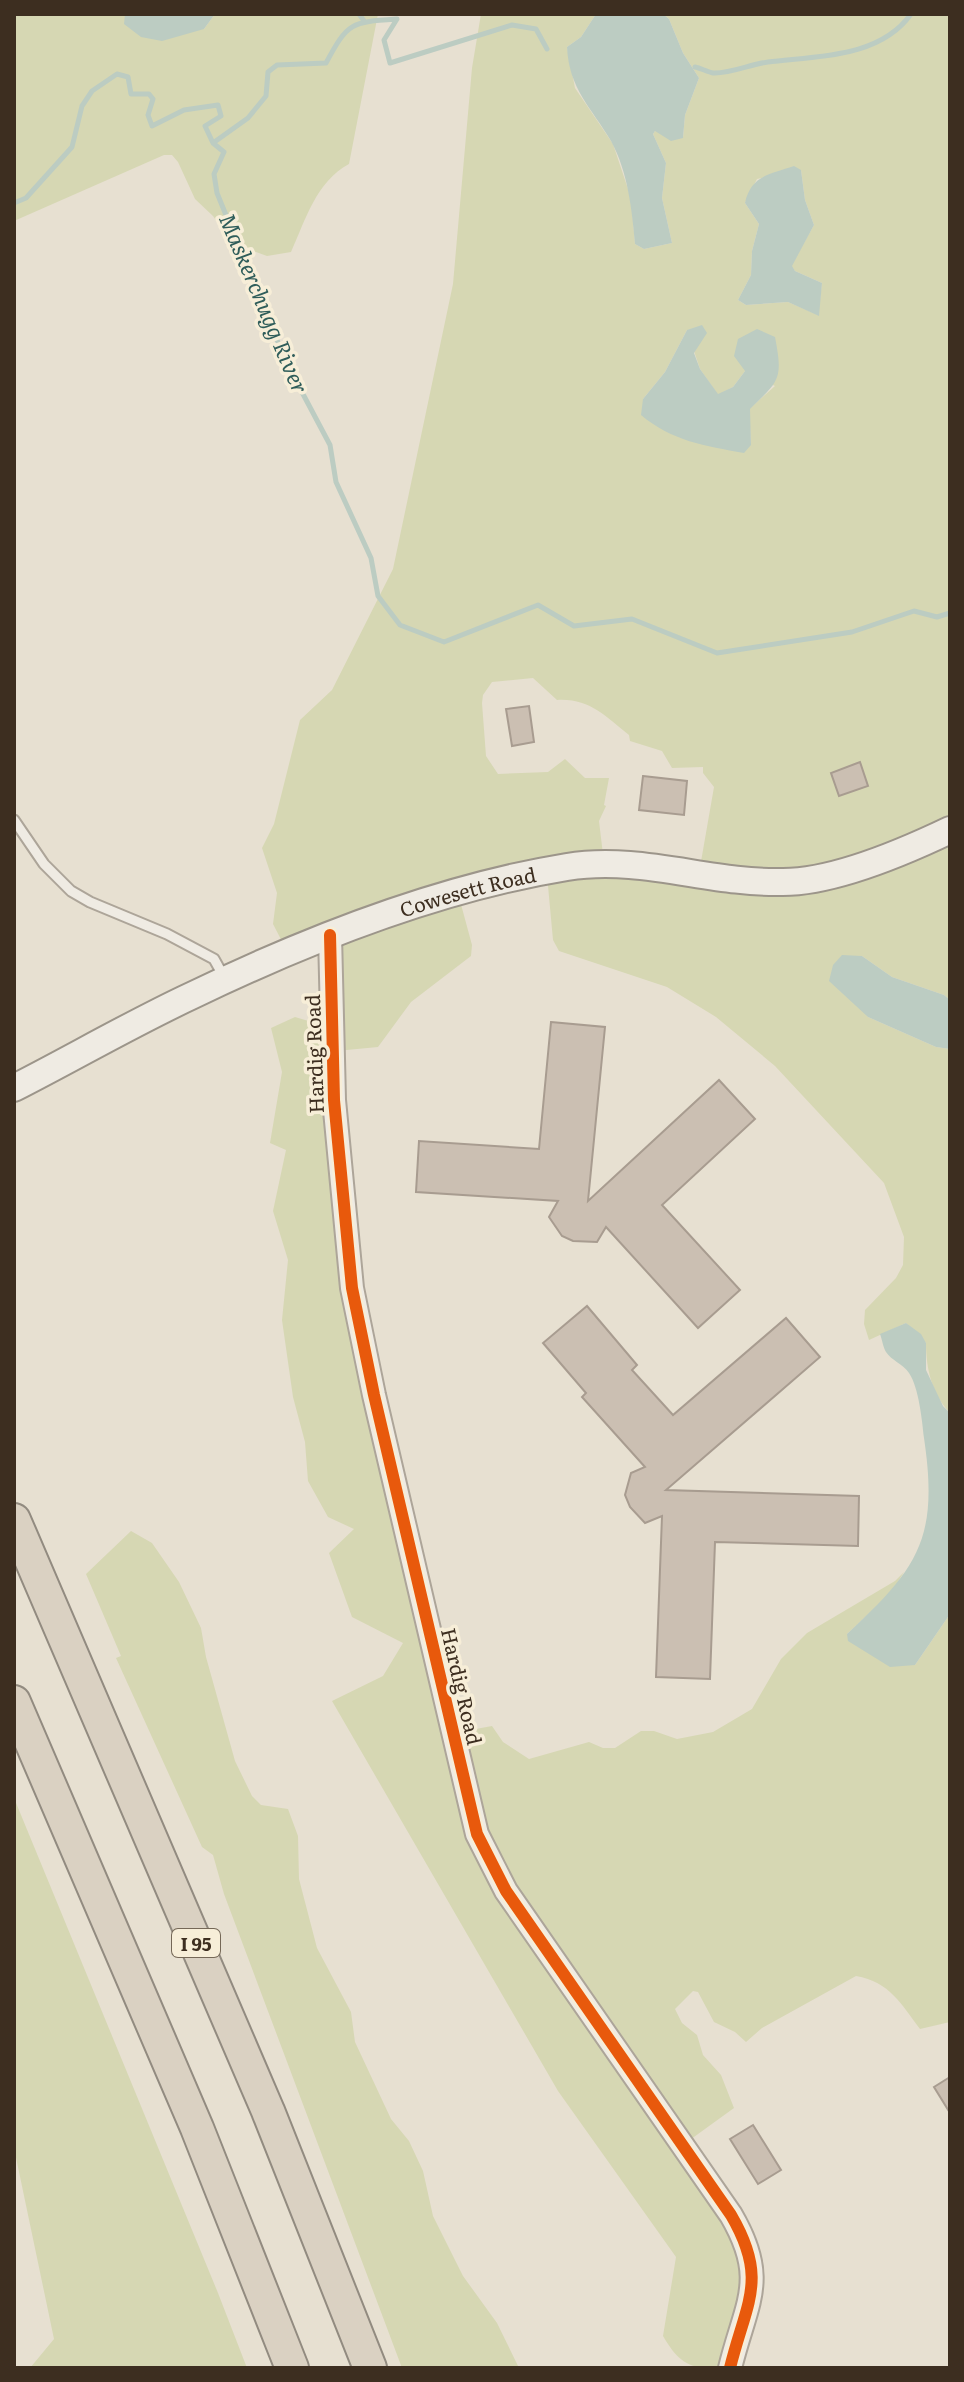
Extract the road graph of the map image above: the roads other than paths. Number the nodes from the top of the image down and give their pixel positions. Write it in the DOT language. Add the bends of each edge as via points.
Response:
graph roads {
  1 [pos="14,820"];
  2 [pos="950,830"];
  3 [pos="330,935"];
  4 [pos="226,980"];
  5 [pos="14,1088"];
  6 [pos="14,1520"];
  7 [pos="14,1702"];
  8 [pos="292,2368"];
  9 [pos="370,2368"];
  10 [pos="730,2368"];
  1 -- 4 [label="lane" via="44,864 71,891 214,959"];
  2 -- 3 [label="main road, Cowesett Road" via="835,874 786,883 639,864 569,867 487,884"];
  3 -- 4 [label="main road, Cowesett Road"];
  3 -- 10 [label="street, Hardig Road" via="334,1100 352,1288 477,1834 506,1891 745,2240 752,2268 750,2298"];
  4 -- 5 [label="main road, Cowesett Road"];
  6 -- 9 [label="highway, I 95" via="278,2135"];
  7 -- 8 [label="highway" via="197,2128"];
}
